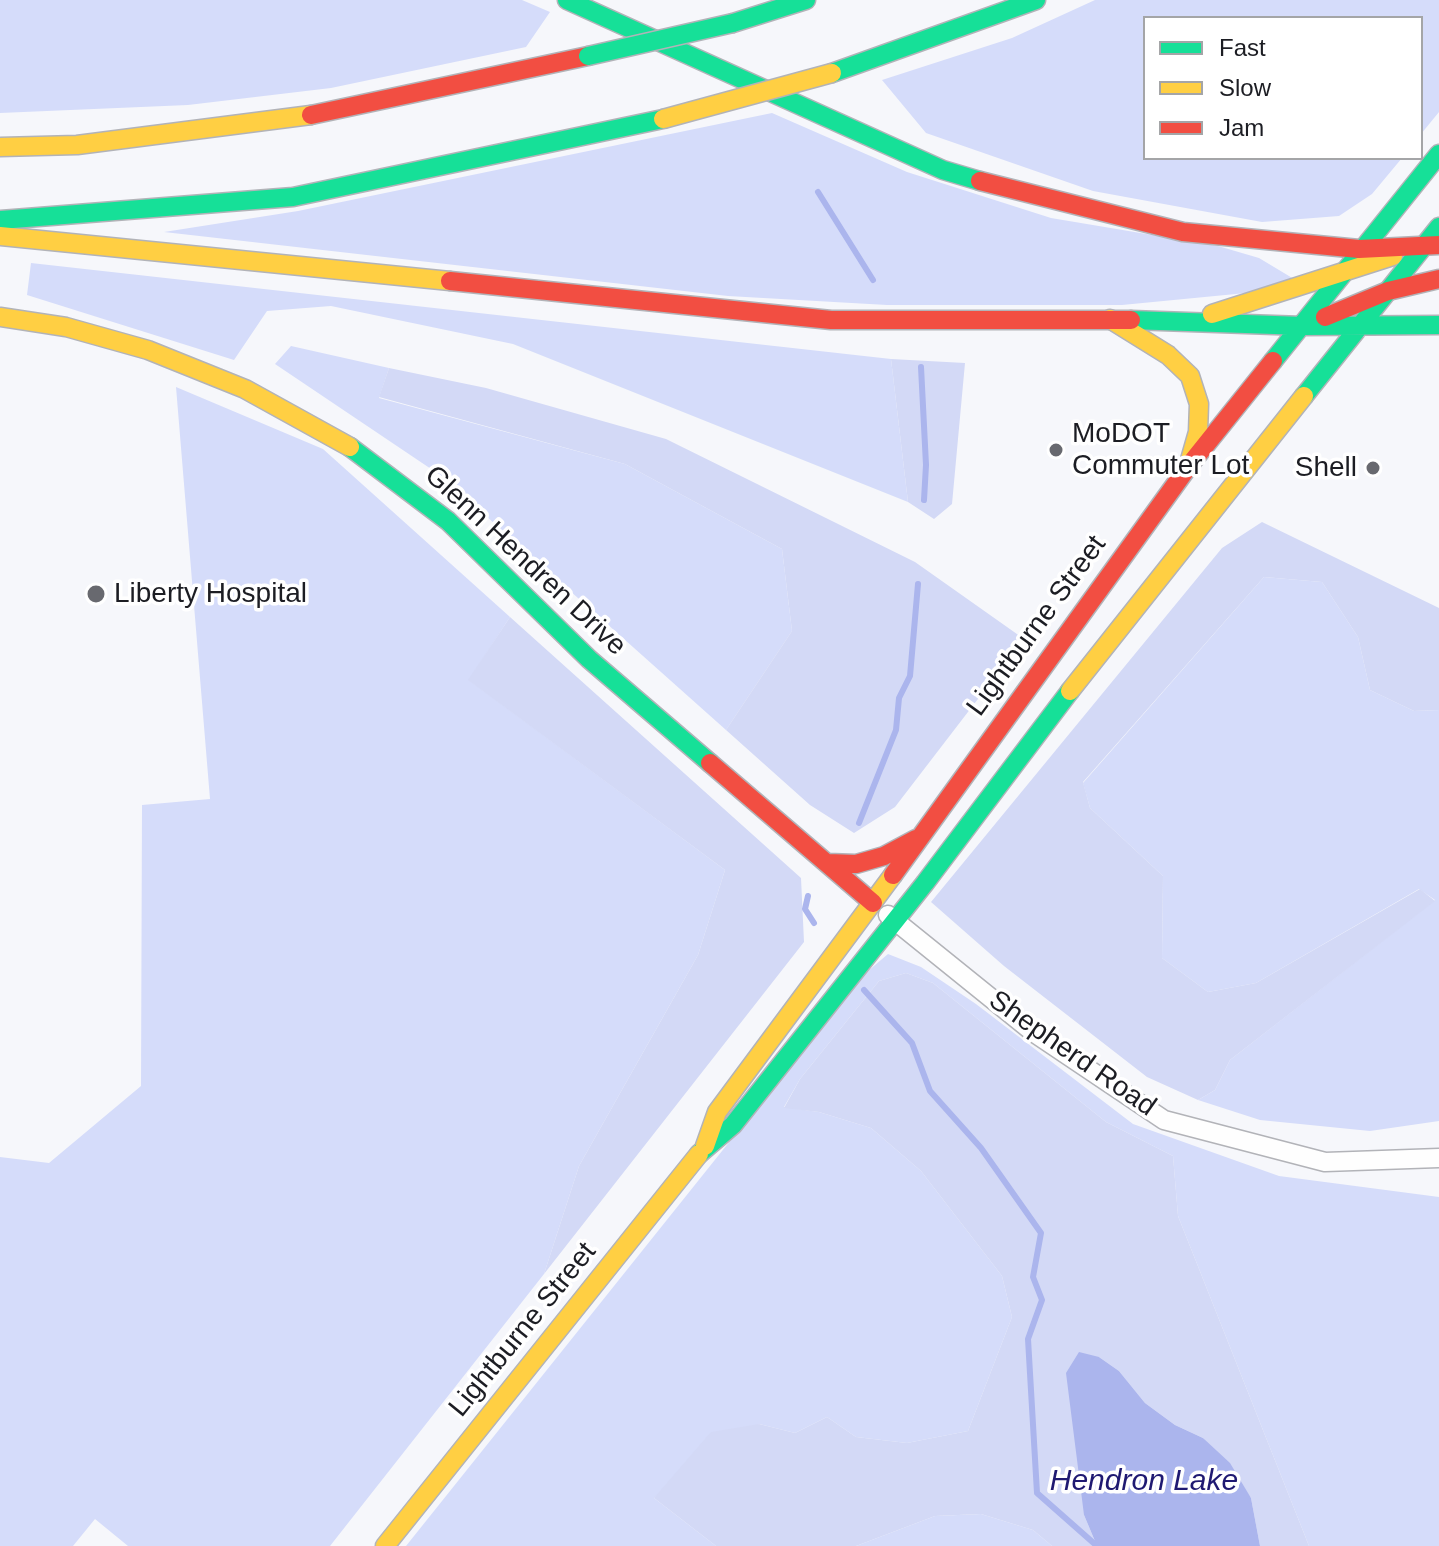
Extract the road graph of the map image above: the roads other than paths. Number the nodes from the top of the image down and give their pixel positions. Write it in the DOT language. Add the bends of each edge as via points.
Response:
graph roads {
  1 [pos="567,0"];
  2 [pos="806,0"];
  3 [pos="1036,0"];
  4 [pos="0,147"];
  5 [pos="1439,154"];
  6 [pos="0,220"];
  7 [pos="1439,227"];
  8 [pos="0,236"];
  9 [pos="1431,245"];
  10 [pos="1359,249"];
  11 [pos="1340,275"];
  12 [pos="1439,279"];
  13 [pos="1388,291"];
  14 [pos="0,317"];
  15 [pos="1110,319"];
  16 [pos="1190,320"];
  17 [pos="1364,323"];
  18 [pos="1439,325"];
  19 [pos="1303,326"];
  20 [pos="1188,467"];
  21 [pos="919,837"];
  22 [pos="828,863"];
  23 [pos="873,903"];
  24 [pos="895,920"];
  25 [pos="704,1148"];
  26 [pos="1439,1158"];
  27 [pos="385,1546"];
  1 -- 10 [label="main road" via="943,170 1183,232"];
  2 -- 4 [label="main road, bridge" via="733,23 302,117 77,145"];
  3 -- 6 [label="main road, bridge" via="832,73 663,119 293,197"];
  5 -- 10 [label="main road, Lightburne Street"];
  7 -- 9 [label="main road, Lightburne Street"];
  8 -- 15 [label="main road" via="831,320"];
  9 -- 10 [label="main road"];
  9 -- 11 [label="main road"];
  9 -- 13 [label="main road, Lightburne Street"];
  10 -- 11 [label="main road, Lightburne Street"];
  11 -- 16 [label="main road"];
  11 -- 19 [label="main road, Lightburne Street"];
  12 -- 13 [label="main road"];
  13 -- 17 [label="main road, Lightburne Street"];
  13 -- 19 [label="main road"];
  14 -- 22 [label="main road, Glenn Hendren Drive" via="66,327 148,350 245,389 340,439 448,521 589,659"];
  15 -- 16 [label="main road"];
  15 -- 20 [label="main road" via="1168,355 1190,376 1199,404"];
  16 -- 19 [label="main road"];
  17 -- 18 [label="main road"];
  17 -- 19 [label="main road"];
  17 -- 24 [label="main road, Lightburne Street" via="1101,650"];
  19 -- 20 [label="main road, Lightburne Street"];
  20 -- 21 [label="main road, Lightburne Street"];
  21 -- 22 [label="main road" via="884,856 856,864"];
  21 -- 23 [label="main road, Lightburne Street"];
  22 -- 23 [label="main road, Glenn Hendren Drive"];
  23 -- 24 [label="street, Shepherd Road"];
  23 -- 25 [label="main road, Lightburne Street" via="717,1112"];
  24 -- 25 [label="main road, Lightburne Street" via="733,1125"];
  24 -- 26 [label="street, Shepherd Road" via="1033,1032 1164,1120 1325,1162"];
  25 -- 27 [label="main road, Lightburne Street"];
}
